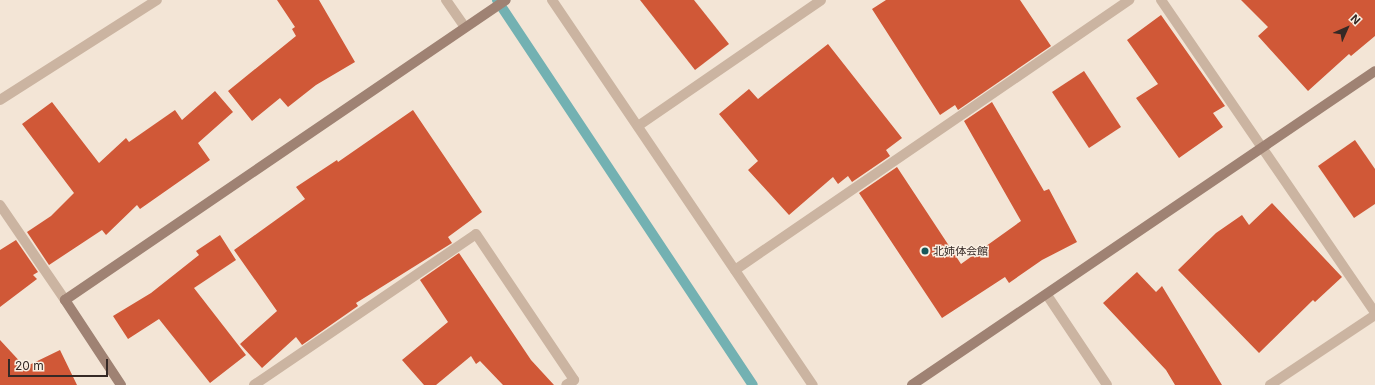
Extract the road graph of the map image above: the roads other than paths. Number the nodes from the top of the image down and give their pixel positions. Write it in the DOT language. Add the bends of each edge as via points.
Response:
graph roads {
  1 [pos="157,0"];
  2 [pos="446,0"];
  3 [pos="506,0"];
  4 [pos="552,0"];
  5 [pos="821,0"];
  6 [pos="1130,0"];
  7 [pos="1160,0"];
  8 [pos="465,27"];
  9 [pos="1375,71"];
  10 [pos="0,100"];
  11 [pos="638,126"];
  12 [pos="1260,149"];
  13 [pos="0,205"];
  14 [pos="735,270"];
  15 [pos="1047,295"];
  16 [pos="65,300"];
  17 [pos="1375,314"];
  18 [pos="121,385"];
  19 [pos="254,385"];
  20 [pos="566,385"];
  21 [pos="813,385"];
  22 [pos="912,385"];
  23 [pos="1107,385"];
  24 [pos="1270,385"];
  1 -- 10 [label="street"];
  2 -- 8 [label="street"];
  3 -- 8 [label="street"];
  4 -- 11 [label="street"];
  5 -- 11 [label="street"];
  6 -- 14 [label="street"];
  7 -- 12 [label="street"];
  8 -- 16 [label="street"];
  9 -- 12 [label="street"];
  11 -- 14 [label="street"];
  12 -- 15 [label="street"];
  12 -- 17 [label="street"];
  13 -- 16 [label="street"];
  14 -- 21 [label="street"];
  15 -- 22 [label="street"];
  15 -- 23 [label="street"];
  16 -- 18 [label="street"];
  17 -- 24 [label="street"];
  19 -- 20 [label="street" via="476,234 574,380"];
}
